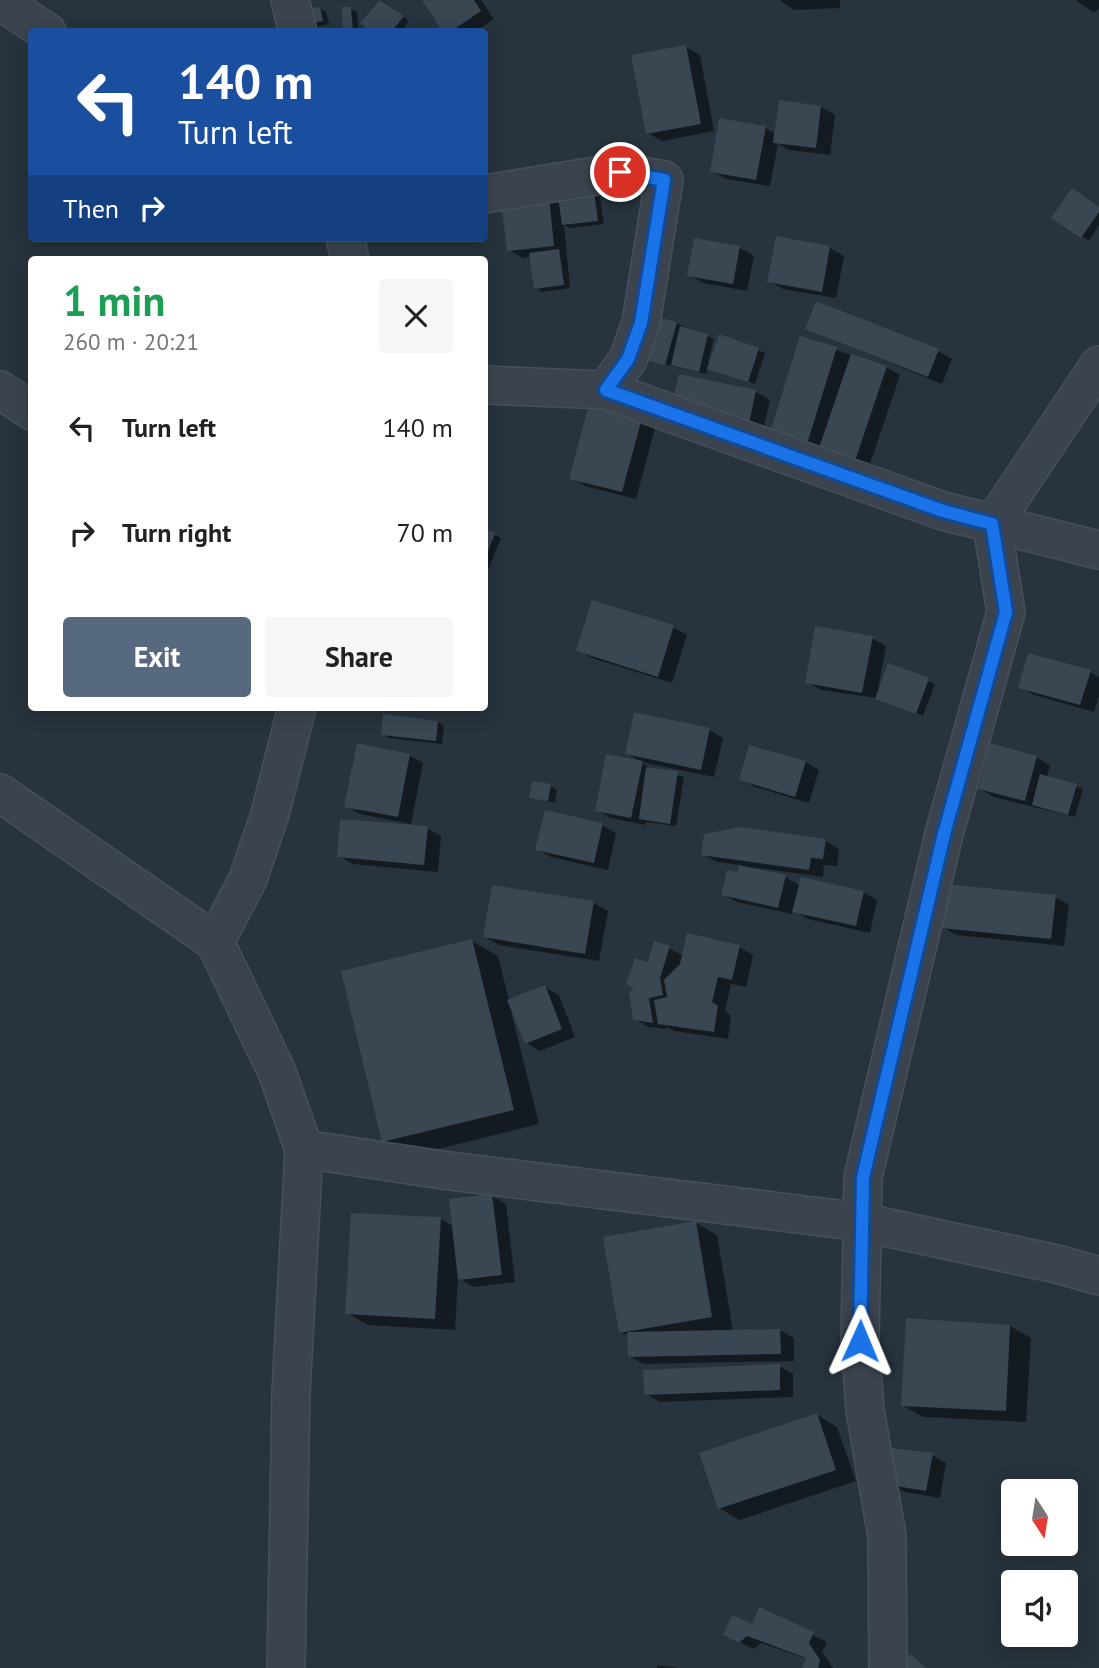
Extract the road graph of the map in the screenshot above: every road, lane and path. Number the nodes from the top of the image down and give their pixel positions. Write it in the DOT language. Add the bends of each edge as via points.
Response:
graph roads {
  1 [pos="290,0"];
  2 [pos="0,1"];
  3 [pos="41,28"];
  4 [pos="297,28"];
  5 [pos="488,194"];
  6 [pos="1099,365"];
  7 [pos="488,385"];
  8 [pos="0,390"];
  9 [pos="606,390"];
  10 [pos="28,408"];
  11 [pos="992,524"];
  12 [pos="1099,550"];
  13 [pos="296,711"];
  14 [pos="0,793"];
  15 [pos="215,942"];
  16 [pos="304,1149"];
  17 [pos="861,1222"];
  18 [pos="1099,1276"];
  19 [pos="286,1668"];
  20 [pos="888,1668"];
  1 -- 4 [label="street"];
  2 -- 3 [label="street"];
  5 -- 9 [label="street" via="620,172 664,180 641,323 628,359"];
  6 -- 11 [label="street"];
  7 -- 9 [label="street"];
  8 -- 10 [label="street"];
  9 -- 11 [label="street" via="943,511"];
  11 -- 12 [label="street"];
  11 -- 17 [label="street" via="1006,612 931,886 863,1177"];
  13 -- 15 [label="street" via="266,827 247,879"];
  14 -- 15 [label="street"];
  15 -- 16 [label="street" via="277,1072"];
  16 -- 17 [label="street"];
  16 -- 19 [label="street" via="291,1392"];
  17 -- 18 [label="street"];
  17 -- 20 [label="street" via="860,1341 865,1409 887,1536"];
}
